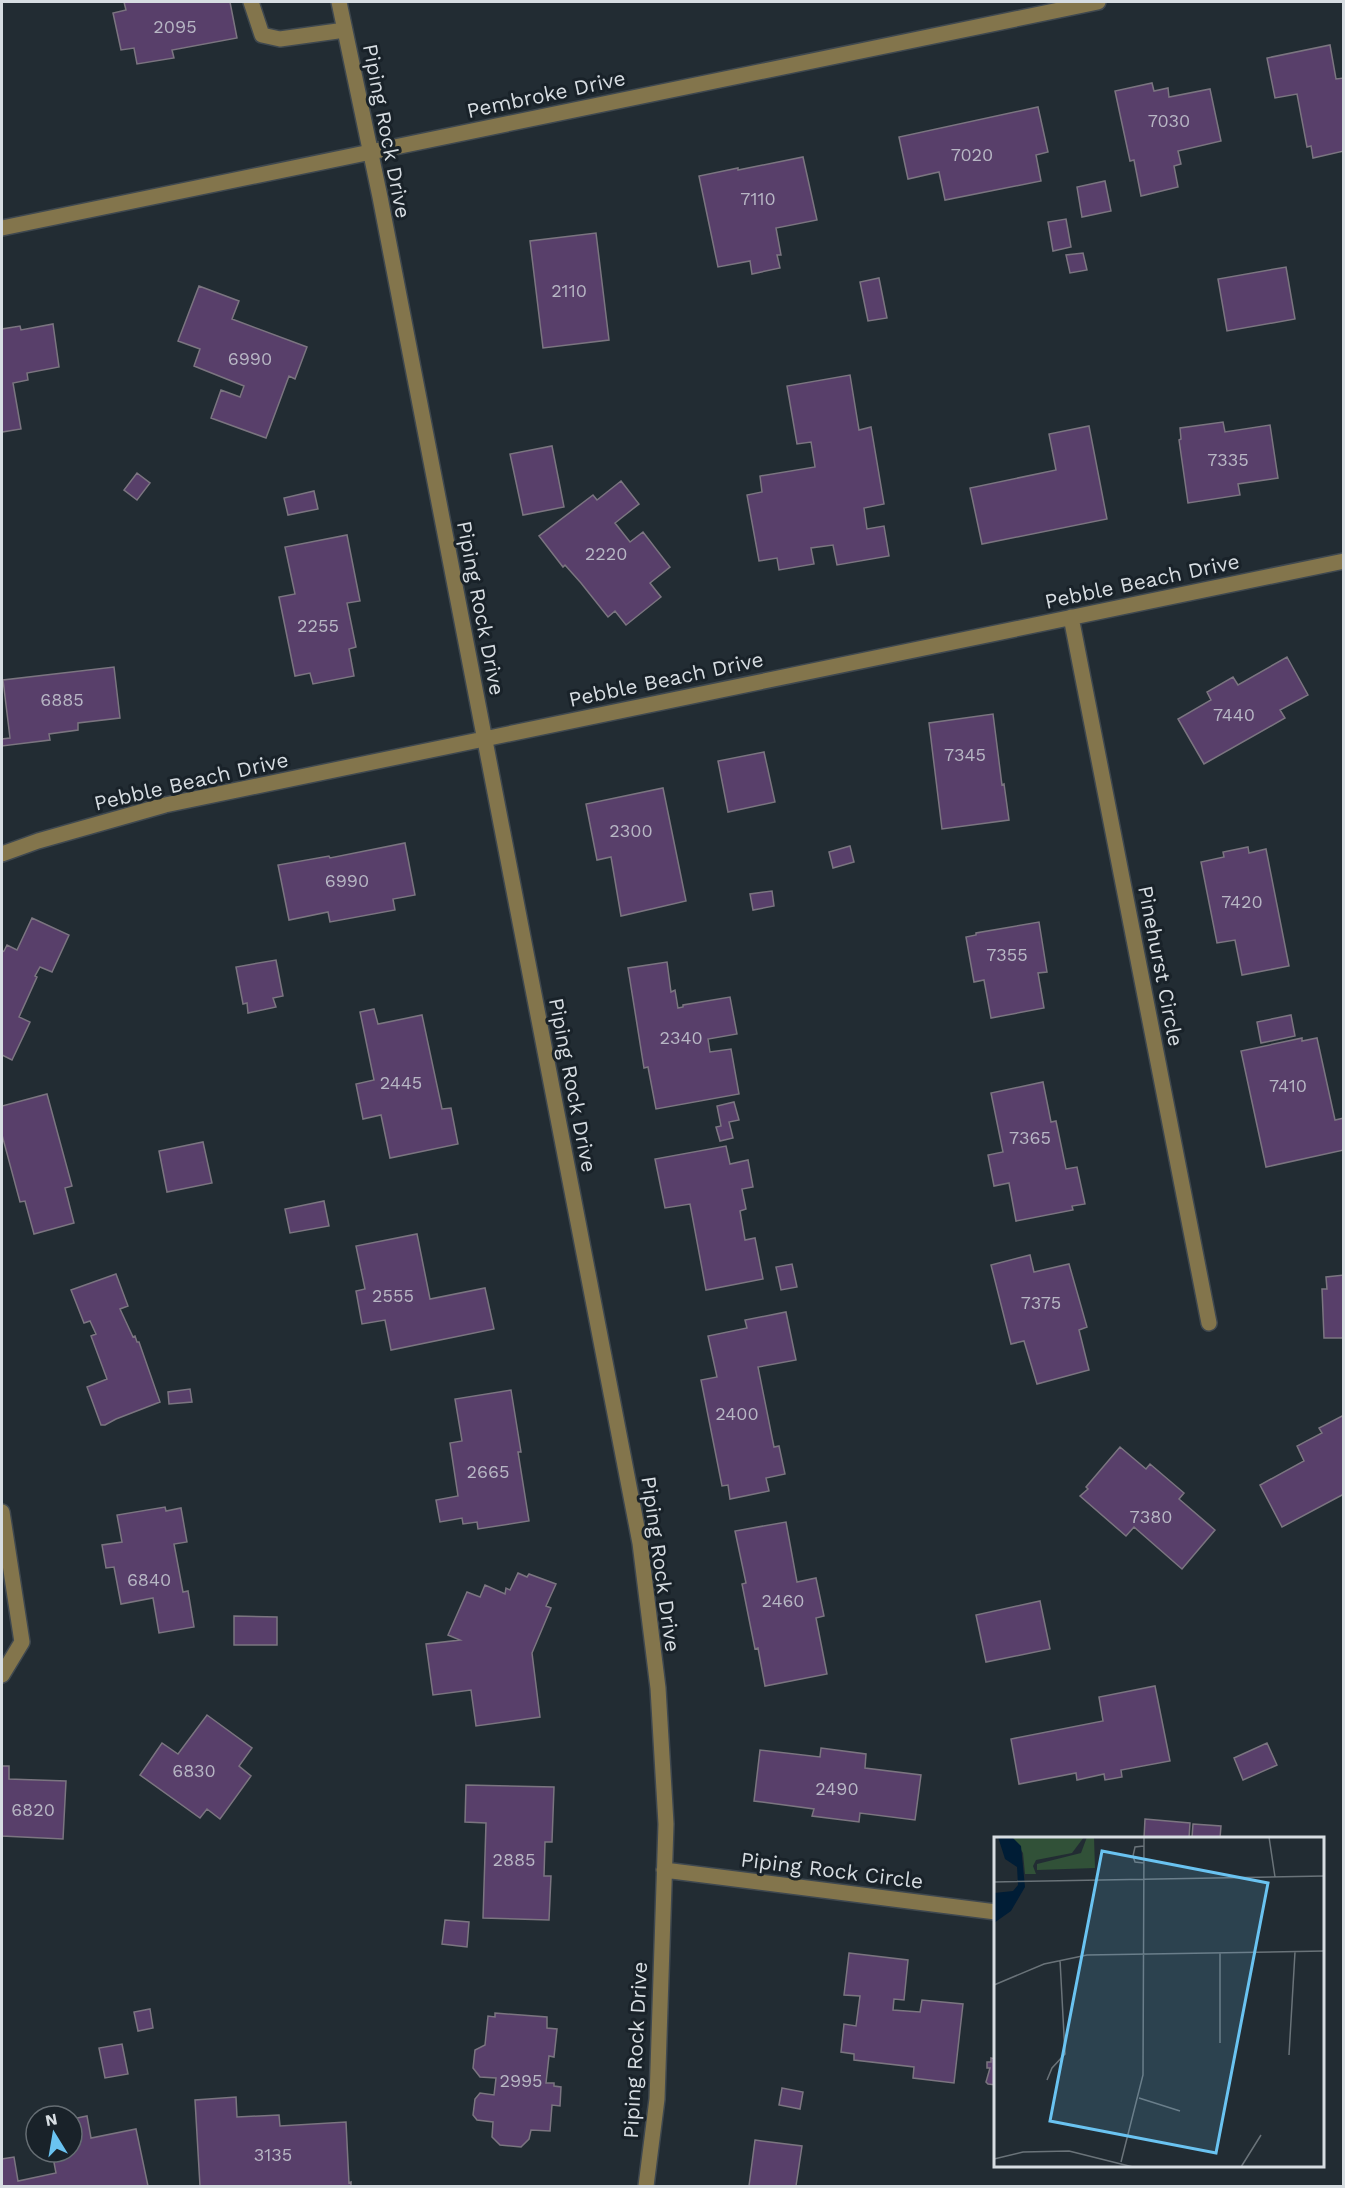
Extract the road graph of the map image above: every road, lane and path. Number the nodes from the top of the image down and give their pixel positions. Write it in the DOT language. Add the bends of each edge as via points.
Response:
graph roads {
  1 [pos="251,2"];
  2 [pos="339,2"];
  3 [pos="1098,2"];
  4 [pos="345,30"];
  5 [pos="370,152"];
  6 [pos="2,228"];
  7 [pos="1344,561"];
  8 [pos="1071,617"];
  9 [pos="485,738"];
  10 [pos="2,854"];
  11 [pos="1209,1323"];
  12 [pos="2,1512"];
  13 [pos="2,1675"];
  14 [pos="664,1870"];
  15 [pos="994,1912"];
  16 [pos="646,2187"];
  1 -- 4 [label="street" via="262,35 271,38"];
  2 -- 4 [label="street, Piping Rock Drive"];
  3 -- 5 [label="street, Pembroke Drive"];
  4 -- 5 [label="street, Piping Rock Drive"];
  5 -- 6 [label="street, Pembroke Drive"];
  5 -- 9 [label="street, Piping Rock Drive"];
  7 -- 8 [label="street, Pebble Beach Drive"];
  8 -- 9 [label="street, Pebble Beach Drive"];
  8 -- 11 [label="street, Pinehurst Circle"];
  9 -- 10 [label="street, Pebble Beach Drive" via="165,805"];
  9 -- 14 [label="street, Piping Rock Drive" via="640,1543 658,1688 666,1824"];
  12 -- 13 [label="street" via="22,1642"];
  14 -- 15 [label="street, Piping Rock Circle"];
  14 -- 16 [label="street, Piping Rock Drive" via="657,2099"];
}
